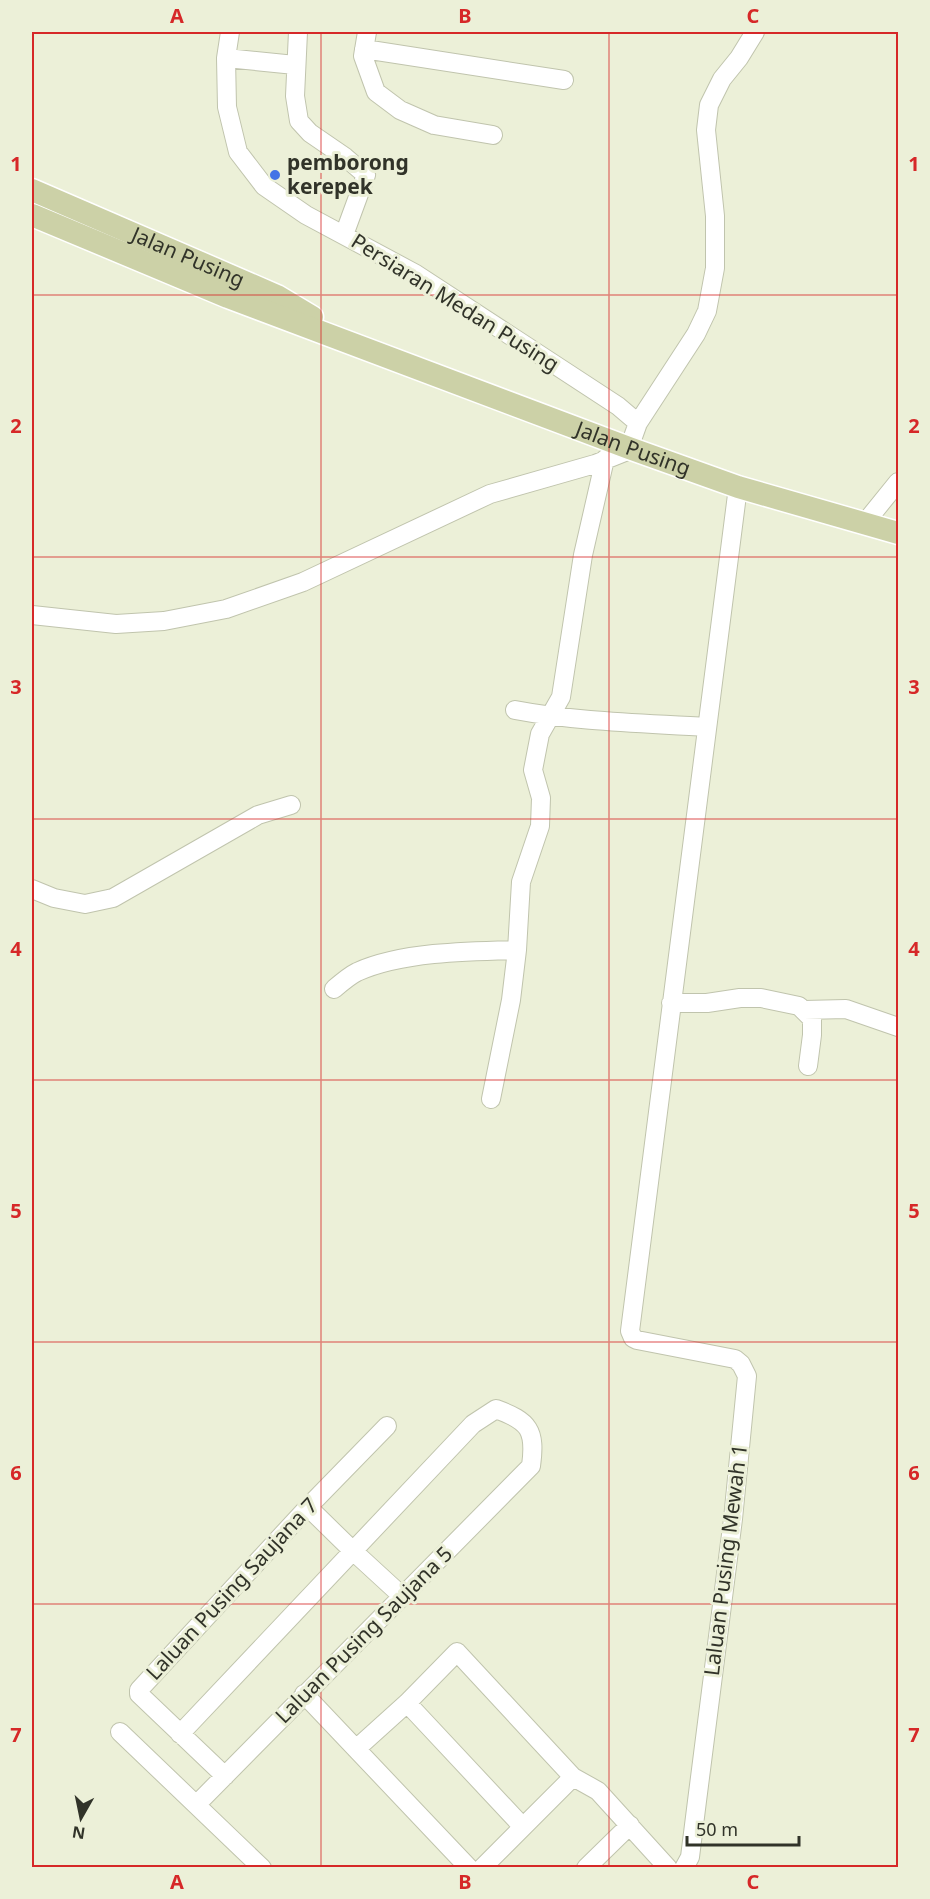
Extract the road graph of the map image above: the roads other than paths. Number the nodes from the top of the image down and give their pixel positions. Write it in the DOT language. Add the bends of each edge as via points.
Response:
graph roads {
  1 [pos="230,32"];
  2 [pos="298,32"];
  3 [pos="755,32"];
  4 [pos="366,40"];
  5 [pos="226,58"];
  6 [pos="295,65"];
  7 [pos="564,80"];
  8 [pos="493,135"];
  9 [pos="32,190"];
  10 [pos="32,215"];
  11 [pos="344,234"];
  12 [pos="371,350"];
  13 [pos="638,423"];
  14 [pos="629,448"];
  15 [pos="605,459"];
  16 [pos="898,482"];
  17 [pos="738,487"];
  18 [pos="864,524"];
  19 [pos="898,533"];
  20 [pos="32,617"];
  21 [pos="515,710"];
  22 [pos="550,717"];
  23 [pos="707,727"];
  24 [pos="291,805"];
  25 [pos="32,889"];
  26 [pos="517,950"];
  27 [pos="334,988"];
  28 [pos="671,1003"];
  29 [pos="804,1010"];
  30 [pos="898,1027"];
  31 [pos="808,1066"];
  32 [pos="491,1100"];
  33 [pos="387,1426"];
  34 [pos="308,1507"];
  35 [pos="353,1551"];
  36 [pos="402,1596"];
  37 [pos="304,1695"];
  38 [pos="407,1703"];
  39 [pos="120,1732"];
  40 [pos="180,1734"];
  41 [pos="356,1749"];
  42 [pos="225,1776"];
  43 [pos="573,1777"];
  44 [pos="197,1804"];
  45 [pos="630,1825"];
  46 [pos="523,1827"];
  47 [pos="262,1868"];
  48 [pos="469,1868"];
  49 [pos="482,1868"];
  50 [pos="586,1868"];
  51 [pos="668,1868"];
  52 [pos="684,1868"];
  1 -- 5 [label="street, Persiaran Medan Pusing"];
  2 -- 6 [label="street"];
  3 -- 13 [label="street" via="709,105 706,130 715,216 715,268 707,312"];
  4 -- 7 [label="street"];
  4 -- 8 [label="street" via="363,56 376,92 400,110 434,125"];
  5 -- 6 [label="street"];
  5 -- 11 [label="street, Persiaran Medan Pusing" via="227,107 238,152 264,186 306,215"];
  6 -- 11 [label="street" via="299,121 366,176"];
  9 -- 12 [label="main road, Jalan Pusing" via="277,296"];
  10 -- 12 [label="main road, Jalan Pusing" via="228,297"];
  11 -- 13 [label="street, Persiaran Medan Pusing" via="416,274"];
  12 -- 14 [label="main road, Jalan Pusing"];
  13 -- 14 [label="street"];
  14 -- 15 [label="street"];
  14 -- 17 [label="main road, Jalan Pusing"];
  15 -- 20 [label="street" via="490,494 303,582 226,609 164,621 116,624"];
  15 -- 22 [label="street" via="583,555 561,697"];
  16 -- 18 [label="street"];
  17 -- 18 [label="main road, Jalan Pusing"];
  17 -- 23 [label="street"];
  18 -- 19 [label="main road, Jalan Pusing"];
  21 -- 22 [label="street"];
  22 -- 23 [label="street"];
  22 -- 26 [label="street" via="540,734 533,770 541,798 540,826 521,882"];
  23 -- 28 [label="street"];
  24 -- 25 [label="street" via="258,815 113,898 85,904"];
  26 -- 27 [label="street" via="441,953 391,962 356,973"];
  26 -- 32 [label="street"];
  28 -- 29 [label="street" via="761,998"];
  28 -- 52 [label="street, Laluan Pusing Mewah 1" via="630,1331 633,1338 735,1359 747,1376 733,1520 690,1857"];
  29 -- 30 [label="street" via="846,1009"];
  29 -- 31 [label="street" via="812,1019"];
  33 -- 34 [label="street, Laluan Pusing Saujana 7"];
  34 -- 35 [label="street"];
  34 -- 40 [label="street, Laluan Pusing Saujana 7" via="139,1690"];
  35 -- 36 [label="street"];
  35 -- 36 [label="street, Laluan Pusing Saujana 5" via="473,1424 496,1409 525,1423 534,1444 531,1466"];
  35 -- 40 [label="street"];
  36 -- 37 [label="street, Laluan Pusing Saujana 5"];
  37 -- 41 [label="street"];
  37 -- 42 [label="street, Laluan Pusing Saujana 5"];
  38 -- 41 [label="street"];
  38 -- 43 [label="street" via="458,1652"];
  38 -- 46 [label="street"];
  39 -- 44 [label="street"];
  40 -- 42 [label="street, Laluan Pusing Saujana 7"];
  41 -- 48 [label="street"];
  42 -- 44 [label="street, Laluan Pusing Saujana 5"];
  43 -- 45 [label="street" via="598,1791"];
  43 -- 46 [label="street"];
  44 -- 47 [label="street"];
  45 -- 50 [label="street"];
  45 -- 51 [label="street"];
  46 -- 49 [label="street"];
}
